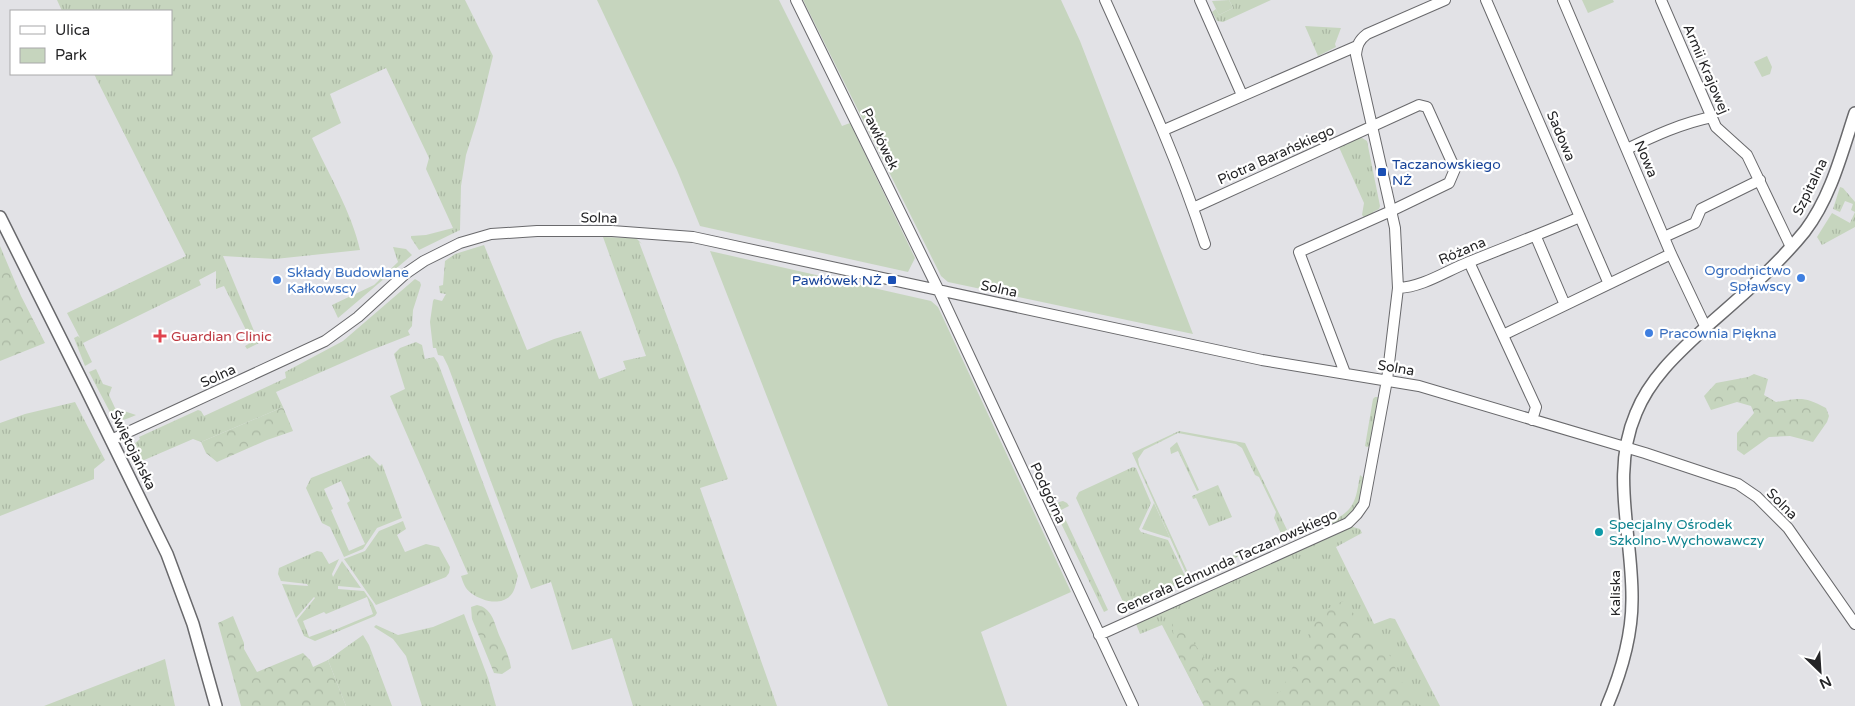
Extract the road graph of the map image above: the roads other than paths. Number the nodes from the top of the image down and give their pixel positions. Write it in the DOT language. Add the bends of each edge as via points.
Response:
graph roads {
  1 [pos="796,0"];
  2 [pos="1105,0"];
  3 [pos="1200,0"];
  4 [pos="1444,0"];
  5 [pos="1486,0"];
  6 [pos="1563,0"];
  7 [pos="1660,0"];
  8 [pos="1357,46"];
  9 [pos="1242,95"];
  10 [pos="1855,112"];
  11 [pos="1712,117"];
  12 [pos="1371,127"];
  13 [pos="1164,130"];
  14 [pos="1627,149"];
  15 [pos="1760,180"];
  16 [pos="1193,208"];
  17 [pos="1391,211"];
  18 [pos="0,217"];
  19 [pos="1580,217"];
  20 [pos="1536,236"];
  21 [pos="1664,237"];
  22 [pos="1205,244"];
  23 [pos="1791,247"];
  24 [pos="1671,254"];
  25 [pos="1469,262"];
  26 [pos="1609,284"];
  27 [pos="1398,288"];
  28 [pos="939,291"];
  29 [pos="1565,305"];
  30 [pos="1706,328"];
  31 [pos="1503,335"];
  32 [pos="1345,374"];
  33 [pos="1387,380"];
  34 [pos="1532,420"];
  35 [pos="111,440"];
  36 [pos="1626,447"];
  37 [pos="1855,624"];
  38 [pos="1100,635"];
  39 [pos="216,706"];
  40 [pos="1133,706"];
  41 [pos="1606,706"];
  1 -- 28 [label="street, Pawłówek"];
  2 -- 13 [label="street"];
  3 -- 9 [label="street"];
  4 -- 8 [label="street" via="1367,34"];
  5 -- 19 [label="street, Sadowa"];
  6 -- 14 [label="street, Nowa"];
  7 -- 11 [label="street, Armii Krajowej"];
  8 -- 9 [label="street"];
  8 -- 12 [label="street, Generała Edmunda Taczanowskiego" via="1356,55"];
  9 -- 13 [label="street"];
  10 -- 23 [label="street, Szpitalna" via="1838,165 1820,204"];
  11 -- 14 [label="street"];
  11 -- 15 [label="street, Armii Krajowej" via="1716,127 1747,155"];
  12 -- 16 [label="street, Piotra Barańskiego"];
  12 -- 17 [label="street, Generała Edmunda Taczanowskiego"];
  12 -- 17 [label="street, Piotra Barańskiego" via="1419,105 1427,107 1455,169 1449,183"];
  13 -- 16 [label="street"];
  14 -- 21 [label="street, Nowa"];
  15 -- 21 [label="street" via="1701,209 1695,223"];
  15 -- 23 [label="street, Armii Krajowej"];
  16 -- 22 [label="street"];
  17 -- 27 [label="street, Generała Edmunda Taczanowskiego"];
  17 -- 32 [label="street" via="1299,252"];
  18 -- 35 [label="street, Świętojańska"];
  19 -- 20 [label="street, Różana"];
  19 -- 26 [label="street, Sadowa"];
  20 -- 25 [label="street, Różana"];
  20 -- 29 [label="street"];
  21 -- 24 [label="street, Nowa"];
  23 -- 30 [label="street, Szpitalna"];
  24 -- 26 [label="street"];
  24 -- 30 [label="street, Nowa"];
  25 -- 27 [label="street, Różana" via="1412,288"];
  25 -- 31 [label="street"];
  26 -- 29 [label="street"];
  27 -- 33 [label="street, Generała Edmunda Taczanowskiego"];
  28 -- 32 [label="street, Solna" via="1262,360"];
  28 -- 35 [label="street, Solna" via="693,238 612,231 491,234 460,243 424,260 325,341"];
  28 -- 38 [label="street, Podgórna"];
  29 -- 31 [label="street"];
  30 -- 36 [label="street, Szpitalna" via="1684,347 1651,385 1634,415"];
  31 -- 34 [label="street" via="1536,407"];
  32 -- 33 [label="street, Solna"];
  33 -- 34 [label="street, Solna" via="1419,386"];
  33 -- 38 [label="street, Generała Edmunda Taczanowskiego" via="1364,504 1353,519"];
  34 -- 36 [label="street, Solna"];
  35 -- 39 [label="street, Świętojańska" via="169,560 193,624"];
  36 -- 37 [label="street, Solna" via="1738,484 1757,497 1788,528"];
  36 -- 41 [label="street, Kaliska" via="1623,489 1632,608 1622,665"];
  38 -- 40 [label="street, Podgórna"];
}
